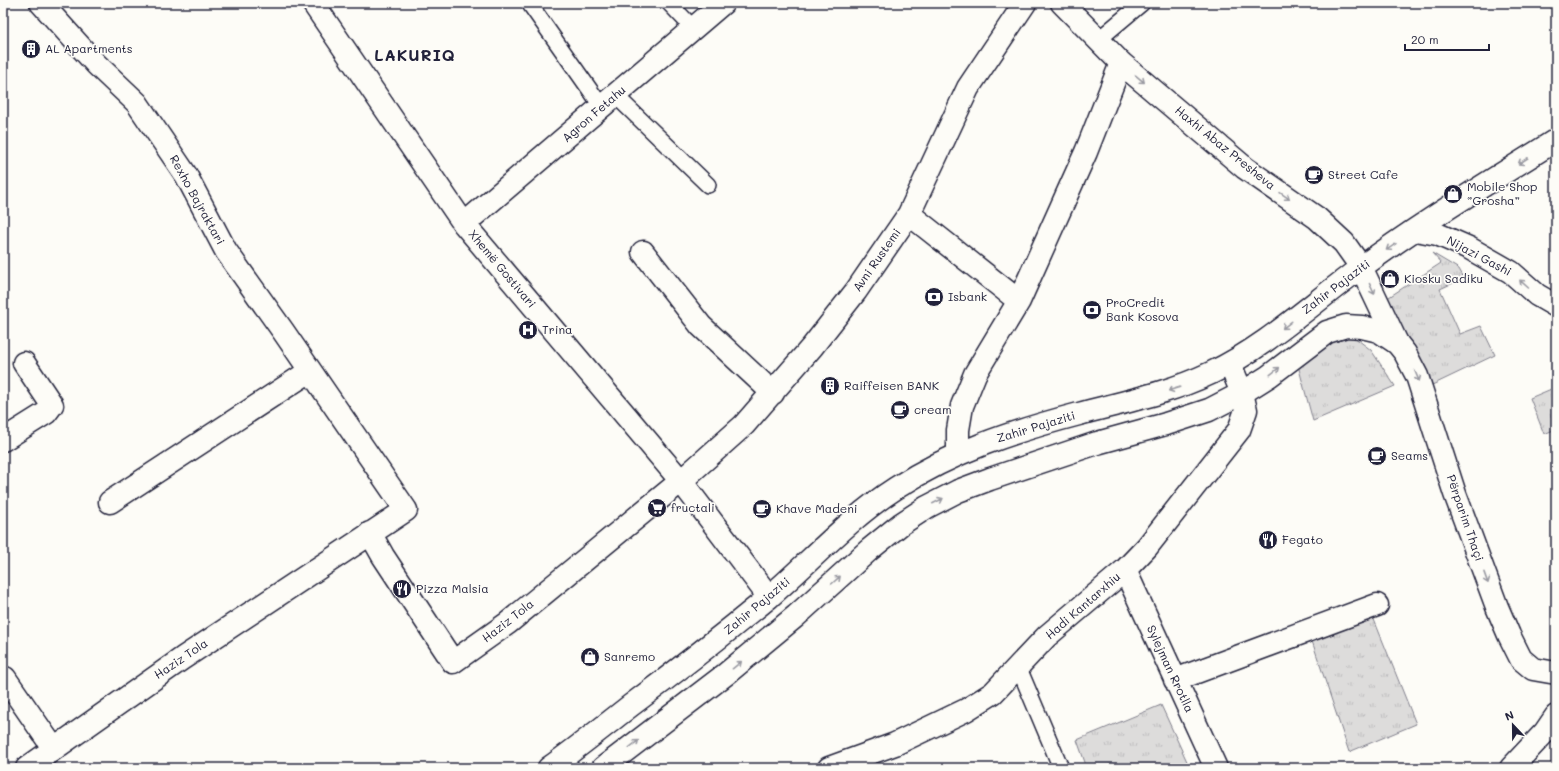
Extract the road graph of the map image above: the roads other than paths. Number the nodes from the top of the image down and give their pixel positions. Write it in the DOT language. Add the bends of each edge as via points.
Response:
graph roads {
  1 [pos="41,3"];
  2 [pos="313,3"];
  3 [pos="529,3"];
  4 [pos="669,3"];
  5 [pos="723,3"];
  6 [pos="1025,3"];
  7 [pos="1062,3"];
  8 [pos="1142,3"];
  9 [pos="693,28"];
  10 [pos="1098,40"];
  11 [pos="1121,63"];
  12 [pos="609,101"];
  13 [pos="1556,140"];
  14 [pos="708,185"];
  15 [pos="909,214"];
  16 [pos="464,224"];
  17 [pos="1416,230"];
  18 [pos="643,252"];
  19 [pos="1361,267"];
  20 [pos="1019,301"];
  21 [pos="1556,306"];
  22 [pos="1397,343"];
  23 [pos="24,363"];
  24 [pos="1230,364"];
  25 [pos="310,371"];
  26 [pos="772,393"];
  27 [pos="1242,393"];
  28 [pos="3,440"];
  29 [pos="958,453"];
  30 [pos="681,482"];
  31 [pos="110,502"];
  32 [pos="406,510"];
  33 [pos="370,533"];
  34 [pos="1125,570"];
  35 [pos="769,597"];
  36 [pos="1377,605"];
  37 [pos="1018,666"];
  38 [pos="1555,677"];
  39 [pos="5,678"];
  40 [pos="1175,680"];
  41 [pos="1556,716"];
  42 [pos="54,748"];
  43 [pos="27,768"];
  44 [pos="549,768"];
  45 [pos="603,768"];
  46 [pos="829,768"];
  47 [pos="1060,768"];
  48 [pos="1216,768"];
  49 [pos="1511,768"];
  1 -- 25 [label="street, Rexho Bajraktari" via="96,64 137,103 186,175 226,251"];
  2 -- 16 [label="street, Xhemë Gostivari"];
  3 -- 12 [label="lane"];
  4 -- 9 [label="lane"];
  5 -- 9 [label="street, Agron Fetahu"];
  6 -- 15 [label="street, Avni Rustemi" via="968,88"];
  7 -- 10 [label="street, Haxhi Abaz Presheva"];
  8 -- 10 [label="lane"];
  9 -- 12 [label="street, Agron Fetahu"];
  10 -- 11 [label="street, Haxhi Abaz Presheva"];
  11 -- 19 [label="street, Haxhi Abaz Presheva, one-way" via="1245,168 1317,218 1344,244"];
  11 -- 20 [label="street" via="1086,152"];
  12 -- 14 [label="lane"];
  12 -- 16 [label="street, Agron Fetahu"];
  13 -- 17 [label="street, Zahir Pajaziti, one-way"];
  15 -- 20 [label="street"];
  15 -- 26 [label="street, Avni Rustemi" via="856,291"];
  16 -- 30 [label="street, Xhemë Gostivari"];
  17 -- 19 [label="street, Zahir Pajaziti, one-way"];
  21 -- 17 [label="street, Nijazi Gashi, one-way" via="1537,295 1511,272 1469,248 1437,234"];
  18 -- 26 [label="street" via="701,326"];
  19 -- 22 [label="street, Haxhi Abaz Presheva, one-way"];
  19 -- 24 [label="street, Zahir Pajaziti, one-way" via="1281,330"];
  20 -- 29 [label="street" via="975,374 962,406"];
  27 -- 22 [label="street, one-way" via="1327,332 1346,326 1362,326 1379,331"];
  22 -- 38 [label="street, Përparim Thaçi, one-way" via="1405,352 1417,376 1455,494 1509,635 1521,659 1533,669"];
  23 -- 28 [label="street" via="52,405 46,412"];
  24 -- 27 [label="street, Hadi Kantarxhiu"];
  24 -- 29 [label="street, Zahir Pajaziti, one-way" via="1183,386 1011,433"];
  25 -- 31 [label="street"];
  25 -- 32 [label="street, Rexho Bajraktari"];
  26 -- 30 [label="street, Avni Rustemi" via="744,425"];
  27 -- 34 [label="street, Hadi Kantarxhiu" via="1246,410 1239,430 1147,547"];
  45 -- 27 [label="street, one-way" via="726,674 796,616 868,550 928,507 958,491 990,479 1097,443 1209,410"];
  29 -- 35 [label="street, Zahir Pajaziti" via="928,468 872,504"];
  30 -- 33 [label="street, Haziz Tola" via="508,623 453,662"];
  30 -- 35 [label="street, Xhemë Gostivari"];
  32 -- 33 [label="street, Haziz Tola"];
  33 -- 42 [label="street, Haziz Tola" via="182,658"];
  34 -- 37 [label="street, Hadi Kantarxhiu" via="1047,636"];
  34 -- 40 [label="street, Sylejman Rrotlla"];
  35 -- 44 [label="street, Zahir Pajaziti"];
  36 -- 40 [label="street"];
  37 -- 46 [label="street, Hadi Kantarxhiu" via="993,693 966,710 895,744"];
  37 -- 47 [label="lane"];
  39 -- 42 [label="street"];
  40 -- 48 [label="street, Sylejman Rrotlla"];
  41 -- 49 [label="street" via="1545,732"];
  42 -- 43 [label="street, Haziz Tola"];
}
